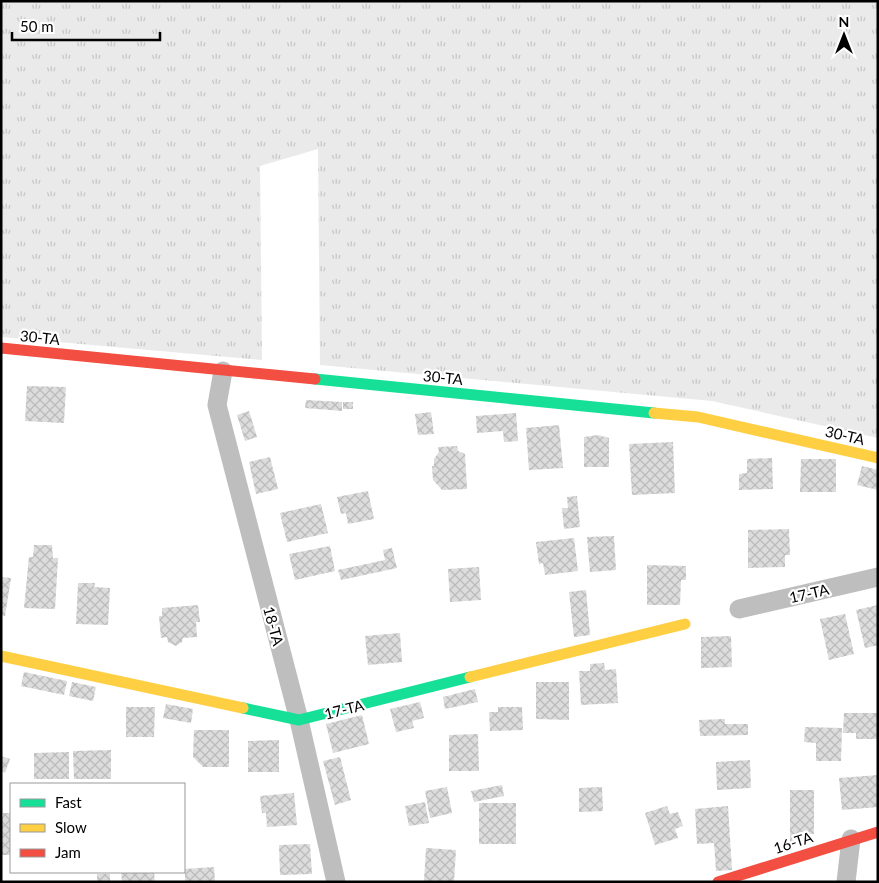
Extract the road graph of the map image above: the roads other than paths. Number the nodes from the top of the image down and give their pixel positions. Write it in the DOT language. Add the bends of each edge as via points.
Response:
graph roads {
  1 [pos="1,348"];
  2 [pos="223,371"];
  3 [pos="878,458"];
  4 [pos="878,577"];
  5 [pos="739,609"];
  6 [pos="685,624"];
  7 [pos="1,656"];
  8 [pos="299,720"];
  9 [pos="878,832"];
  10 [pos="851,839"];
  11 [pos="336,882"];
  12 [pos="718,882"];
  13 [pos="846,882"];
  1 -- 2 [label="street, 30-ТА"];
  2 -- 3 [label="street, 30-ТА" via="698,417"];
  2 -- 8 [label="street, 18-ТА" via="217,405"];
  4 -- 5 [label="street, 17-ТА"];
  6 -- 8 [label="street, 17-ТА"];
  7 -- 8 [label="street, 17-ТА"];
  8 -- 11 [label="street, 18-ТА"];
  9 -- 10 [label="street, 16-ТА"];
  10 -- 12 [label="street, 16-ТА"];
  10 -- 13 [label="street"];
}
